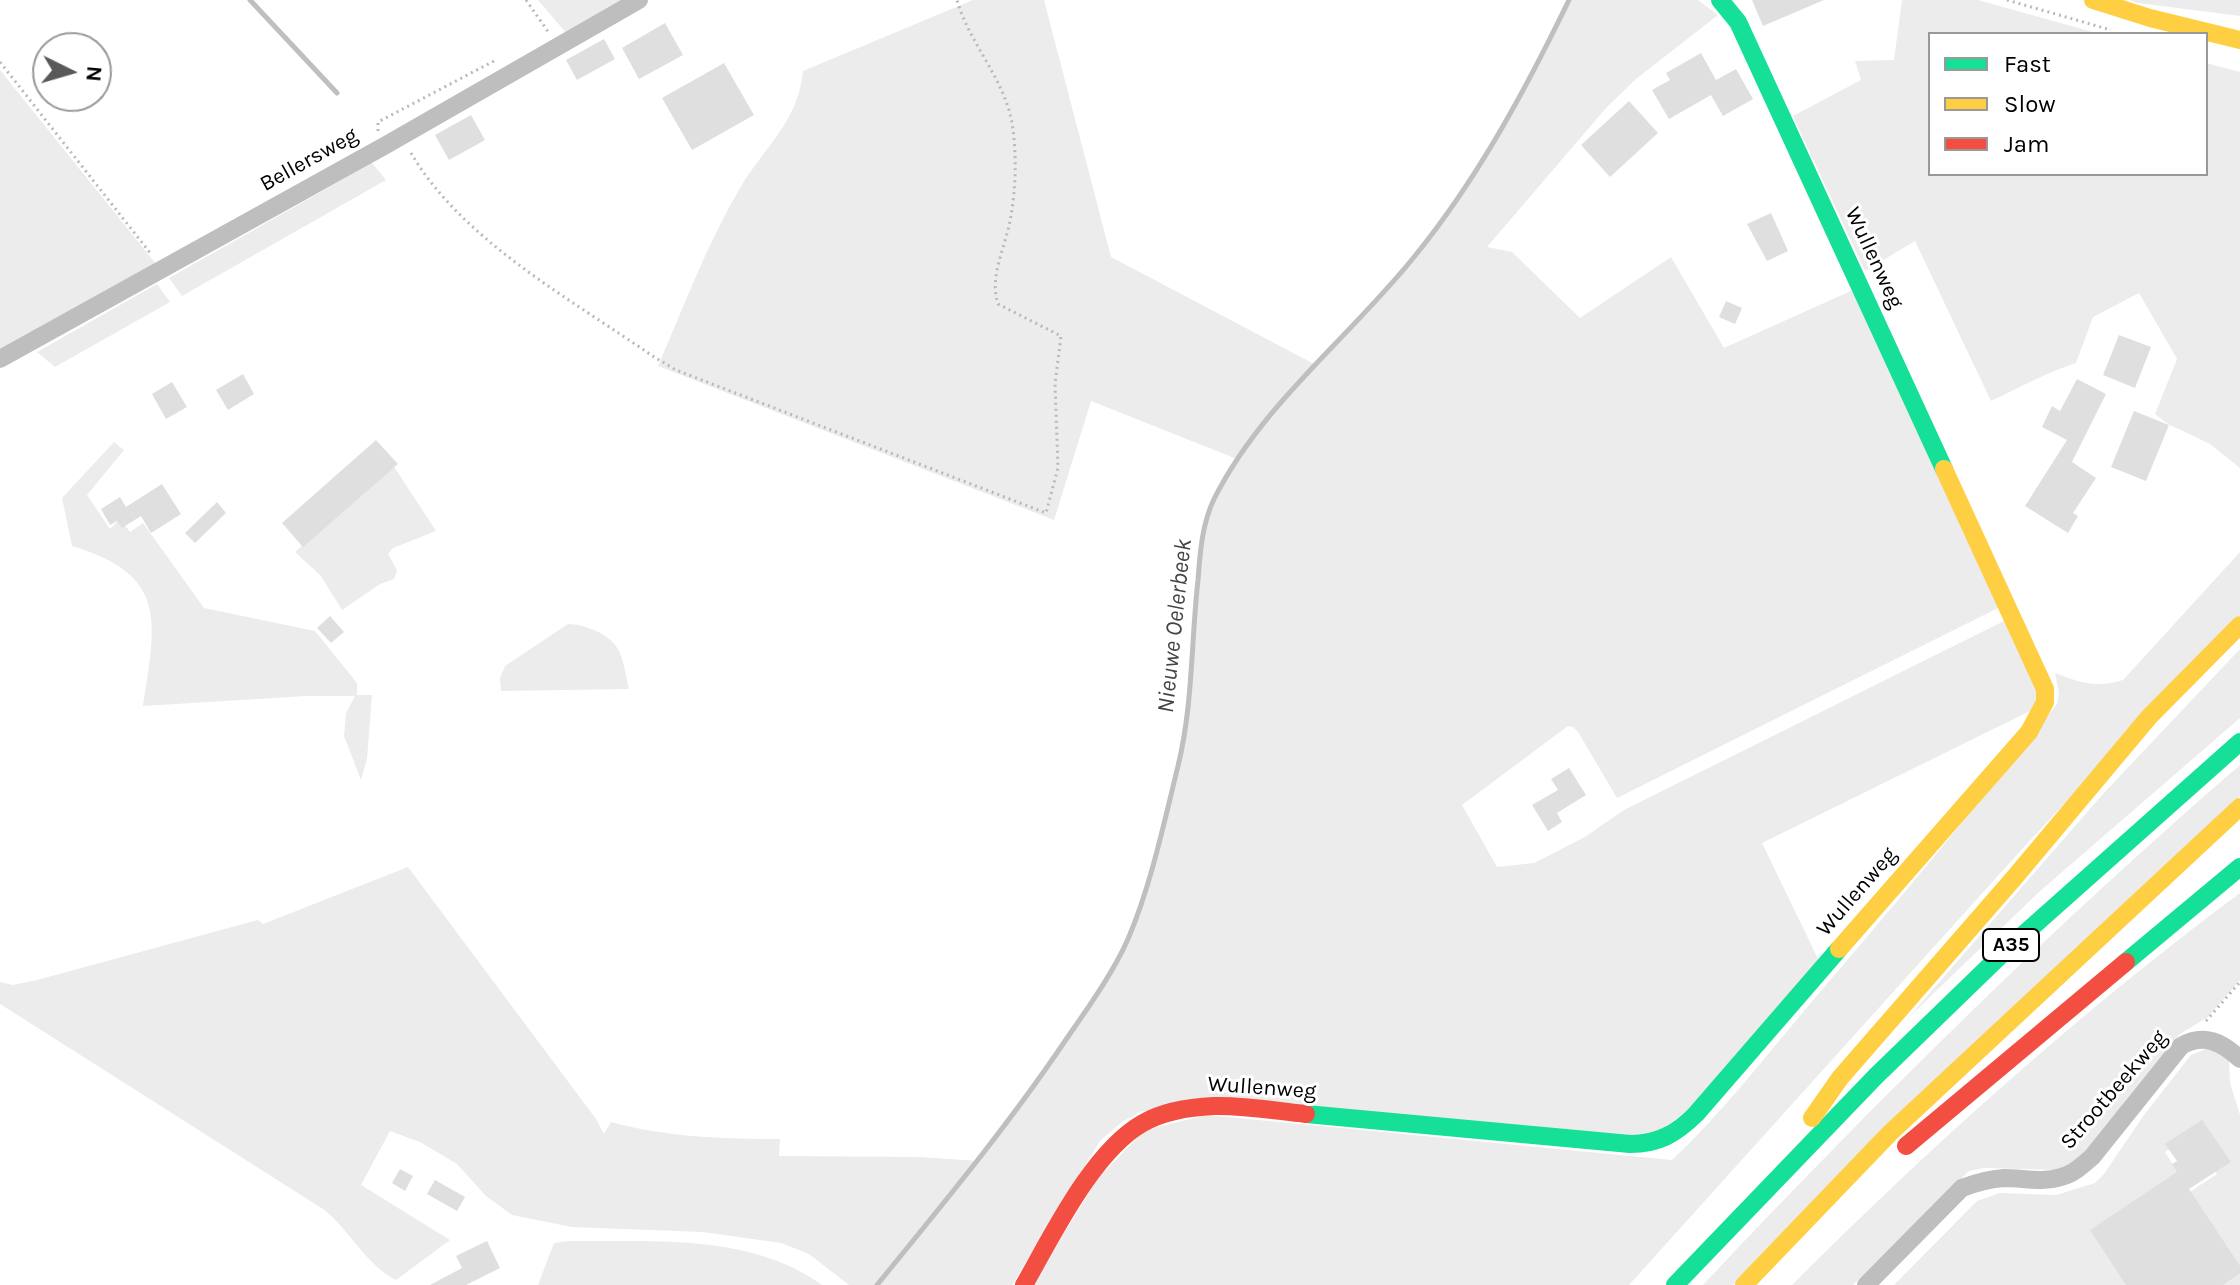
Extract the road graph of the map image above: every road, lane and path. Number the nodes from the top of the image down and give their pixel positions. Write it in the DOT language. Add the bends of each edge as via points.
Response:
graph roads {
  1 [pos="526,0"];
  2 [pos="639,0"];
  3 [pos="957,0"];
  4 [pos="1720,0"];
  5 [pos="2007,0"];
  6 [pos="2093,0"];
  7 [pos="2111,30"];
  8 [pos="2207,32"];
  9 [pos="2208,32"];
  10 [pos="2240,40"];
  11 [pos="558,47"];
  12 [pos="0,62"];
  13 [pos="401,136"];
  14 [pos="162,268"];
  15 [pos="0,359"];
  16 [pos="2240,625"];
  17 [pos="2240,742"];
  18 [pos="2240,807"];
  19 [pos="2240,867"];
  20 [pos="2240,982"];
  21 [pos="2201,1040"];
  22 [pos="2240,1059"];
  23 [pos="1751,1203"];
  24 [pos="1788,1236"];
  25 [pos="1024,1285"];
  26 [pos="1675,1285"];
  27 [pos="1744,1285"];
  28 [pos="1866,1285"];
  1 -- 11 [label="path"];
  2 -- 11 [label="street, Bellersweg"];
  3 -- 13 [label="path" via="1012,122 1010,220 993,290 998,304 1061,336 1055,384 1058,468 1046,513 676,370 484,239 424,175"];
  4 -- 25 [label="main road, Wullenweg" via="1738,22 2045,689 2045,702 2029,732 1670,1136 1630,1144 1218,1106 1171,1112 1139,1124 1100,1161"];
  5 -- 7 [label="path"];
  6 -- 8 [label="main road"];
  9 -- 10 [label="main road"];
  11 -- 13 [label="street, Bellersweg"];
  12 -- 14 [label="path"];
  13 -- 14 [label="street, Bellersweg"];
  14 -- 15 [label="street, Bellersweg"];
  16 -- 23 [label="main road, A35" via="2149,717 1840,1078"];
  17 -- 23 [label="main road, A35" via="2005,951"];
  18 -- 24 [label="main road, A35" via="1923,1101"];
  19 -- 24 [label="main road, A35" via="1927,1129"];
  20 -- 21 [label="path, Strootbeekweg" via="2209,1015"];
  21 -- 22 [label="street, Strootbeekweg" via="2227,1047"];
  21 -- 28 [label="street, Strootbeekweg" via="2181,1046 2076,1170 2043,1181 2004,1178 1962,1188"];
  23 -- 26 [label="main road, A35"];
  24 -- 27 [label="main road, A35"];
}
